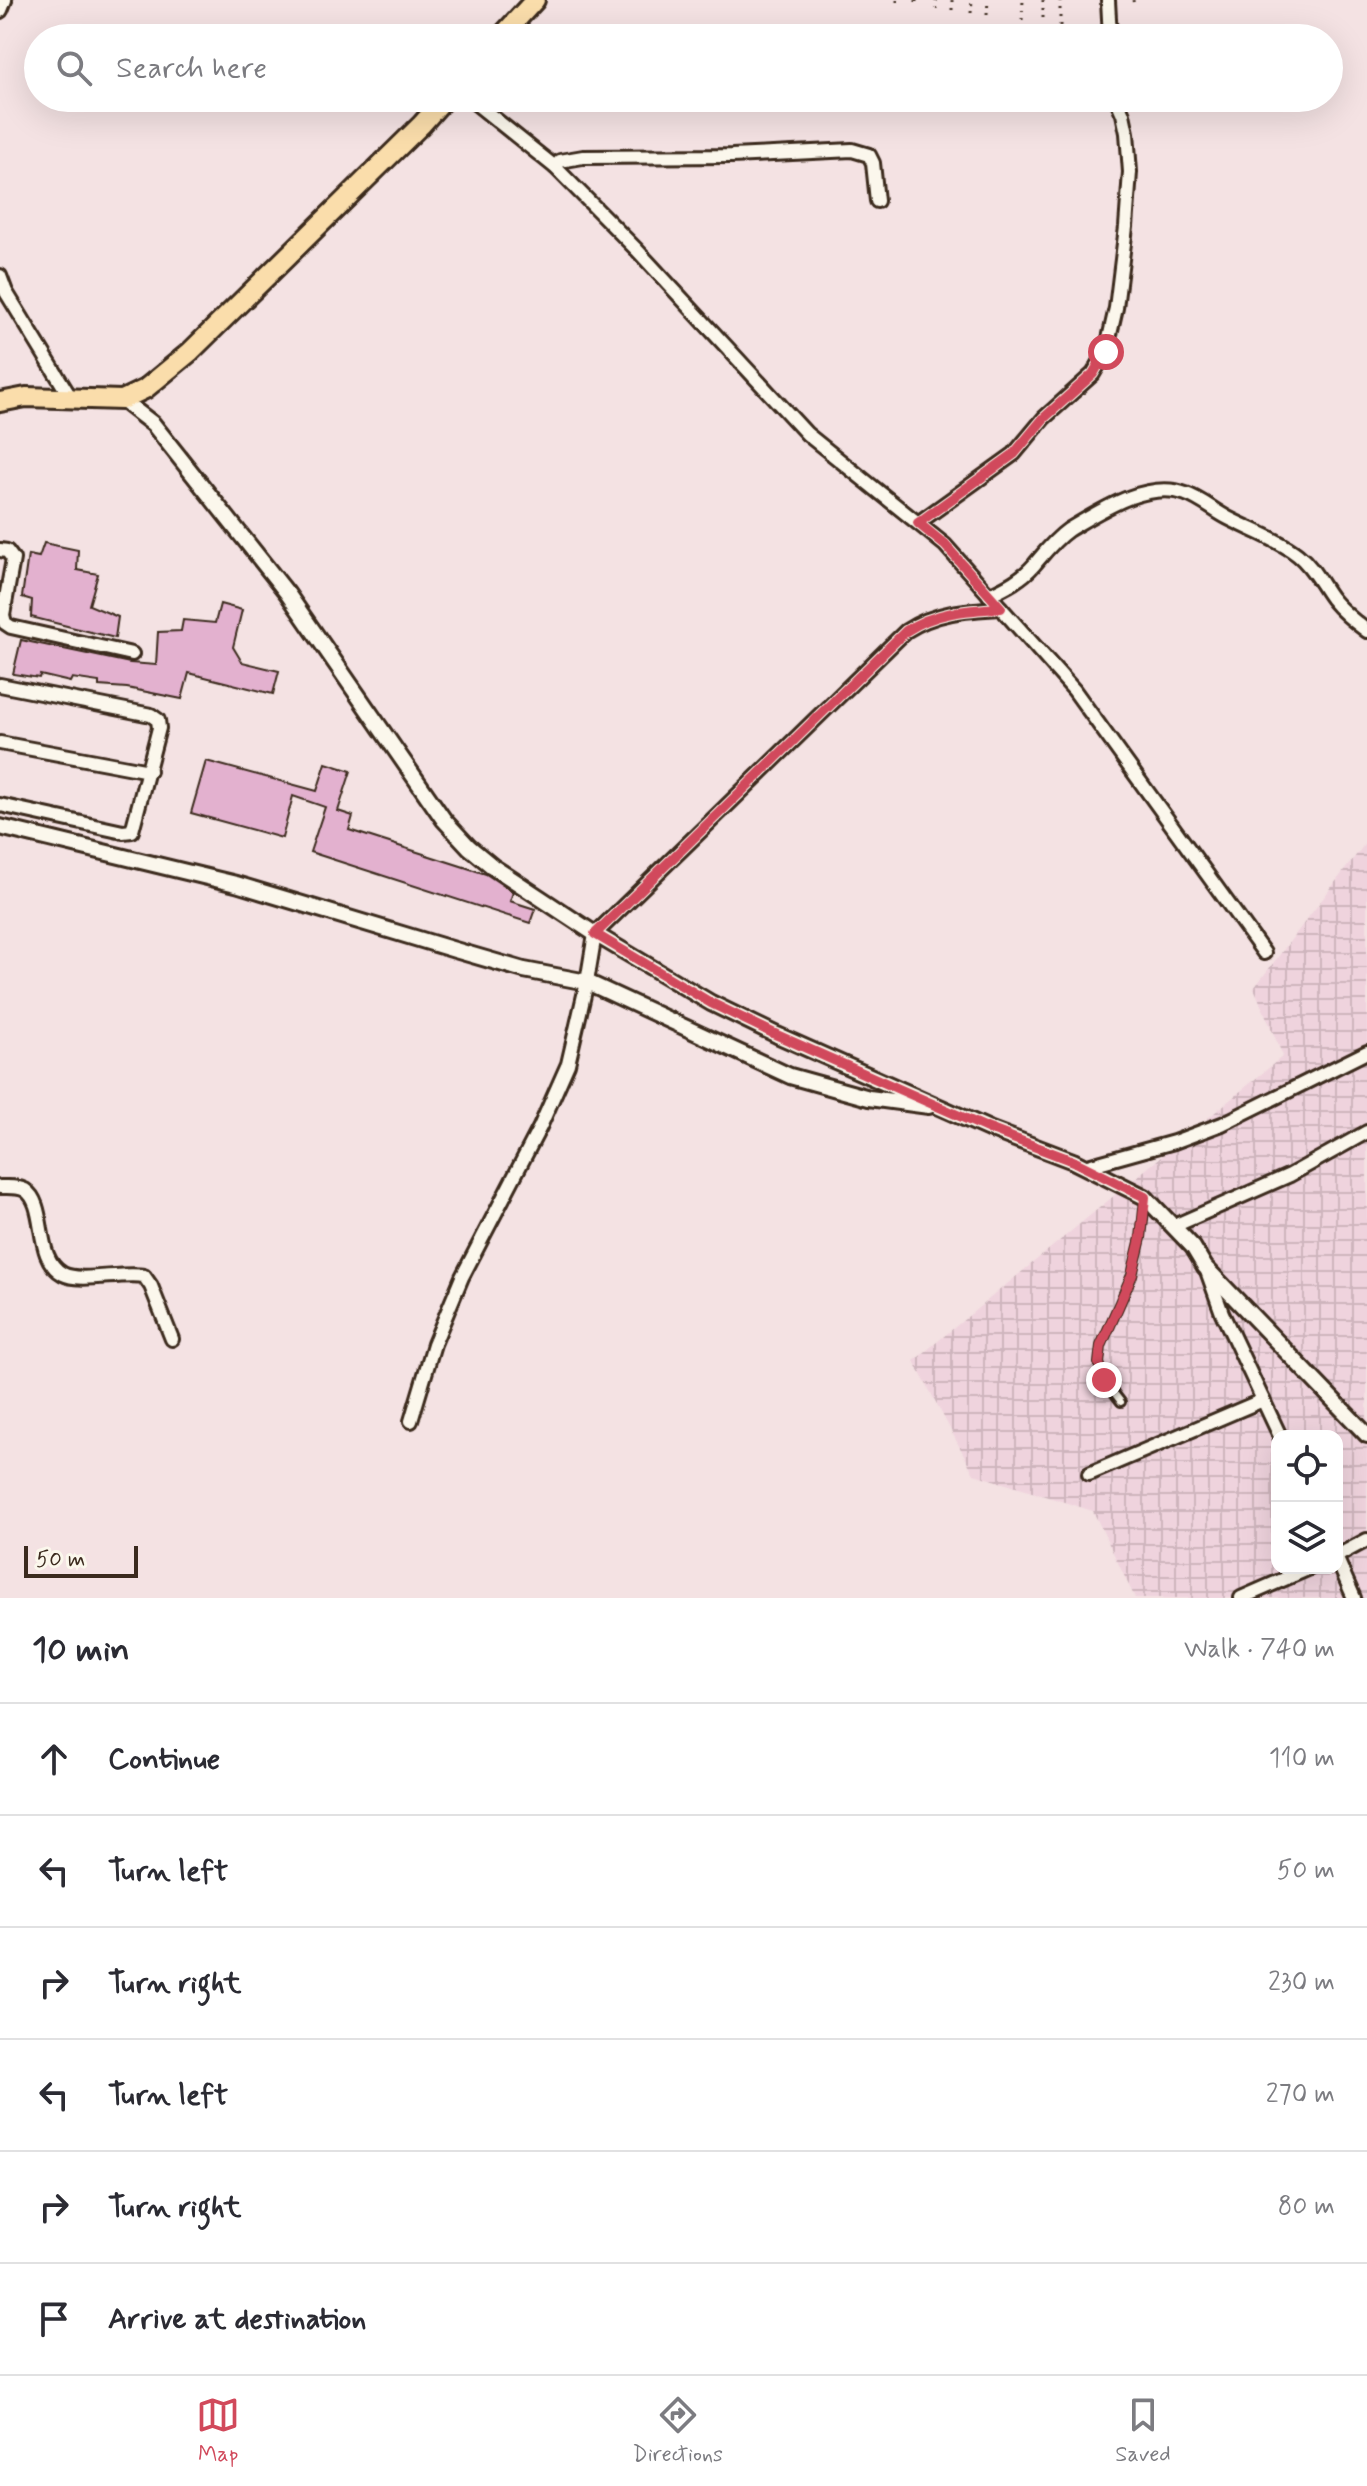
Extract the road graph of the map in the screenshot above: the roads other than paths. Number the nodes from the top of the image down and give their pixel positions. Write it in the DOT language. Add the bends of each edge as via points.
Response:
graph roads {
  1 [pos="4,0"];
  2 [pos="535,0"];
  3 [pos="1108,0"];
  4 [pos="0,10"];
  5 [pos="513,24"];
  6 [pos="1109,24"];
  7 [pos="433,112"];
  8 [pos="486,112"];
  9 [pos="1122,112"];
  10 [pos="555,167"];
  11 [pos="877,201"];
  12 [pos="0,276"];
  13 [pos="72,400"];
  14 [pos="122,400"];
  15 [pos="0,402"];
  16 [pos="918,523"];
  17 [pos="0,550"];
  18 [pos="989,595"];
  19 [pos="1001,608"];
  20 [pos="1367,631"];
  21 [pos="132,654"];
  22 [pos="0,685"];
  23 [pos="0,743"];
  24 [pos="149,771"];
  25 [pos="0,805"];
  26 [pos="0,827"];
  27 [pos="595,934"];
  28 [pos="1264,953"];
  29 [pos="587,982"];
  30 [pos="1367,1052"];
  31 [pos="945,1108"];
  32 [pos="1367,1132"];
  33 [pos="1084,1167"];
  34 [pos="0,1187"];
  35 [pos="1145,1197"];
  36 [pos="1174,1226"];
  37 [pos="1205,1267"];
  38 [pos="172,1339"];
  39 [pos="1263,1400"];
  40 [pos="1121,1402"];
  41 [pos="411,1421"];
  42 [pos="1277,1430"];
  43 [pos="1367,1435"];
  44 [pos="1089,1474"];
  45 [pos="1367,1540"];
  46 [pos="1343,1554"];
  47 [pos="1343,1572"];
  48 [pos="1296,1574"];
  49 [pos="1241,1598"];
  50 [pos="1354,1598"];
  1 -- 4 [label="street"];
  2 -- 5 [label="main road"];
  3 -- 6 [label="street"];
  7 -- 14 [label="main road" via="190,352 145,389"];
  8 -- 10 [label="street"];
  9 -- 16 [label="street" via="1130,172 1116,308 1106,352 1093,374 1014,454"];
  10 -- 11 [label="street" via="583,157 852,150 869,155 873,163"];
  10 -- 16 [label="street" via="807,434"];
  12 -- 13 [label="street"];
  13 -- 14 [label="main road"];
  13 -- 15 [label="main road" via="26,397"];
  14 -- 27 [label="street" via="153,424 287,593 444,820 492,866"];
  16 -- 18 [label="street"];
  17 -- 21 [label="street" via="13,559 5,623"];
  18 -- 19 [label="street"];
  18 -- 20 [label="street" via="1016,581 1065,532 1140,494 1166,490 1192,496 1291,550 1346,615"];
  19 -- 27 [label="street" via="946,613 906,631"];
  19 -- 28 [label="street" via="1074,690"];
  22 -- 24 [label="street" via="151,715 159,728"];
  23 -- 24 [label="street"];
  24 -- 25 [label="street" via="132,831"];
  26 -- 29 [label="street" via="236,884 524,970"];
  27 -- 29 [label="street"];
  27 -- 31 [label="street" via="711,1003"];
  29 -- 31 [label="street" via="790,1076 869,1098"];
  29 -- 41 [label="street" via="568,1064 462,1277 434,1344"];
  30 -- 33 [label="street" via="1222,1124"];
  31 -- 33 [label="street"];
  32 -- 36 [label="street" via="1290,1175"];
  33 -- 35 [label="street"];
  34 -- 38 [label="street" via="26,1191 34,1202 45,1249 61,1273 144,1276"];
  35 -- 36 [label="street"];
  35 -- 40 [label="lane" via="1132,1275 1101,1346 1099,1363"];
  36 -- 37 [label="street"];
  37 -- 39 [label="street"];
  37 -- 43 [label="street"];
  39 -- 42 [label="street"];
  39 -- 44 [label="street"];
  45 -- 46 [label="street"];
  47 -- 50 [label="street"];
  48 -- 49 [label="street"];
}
